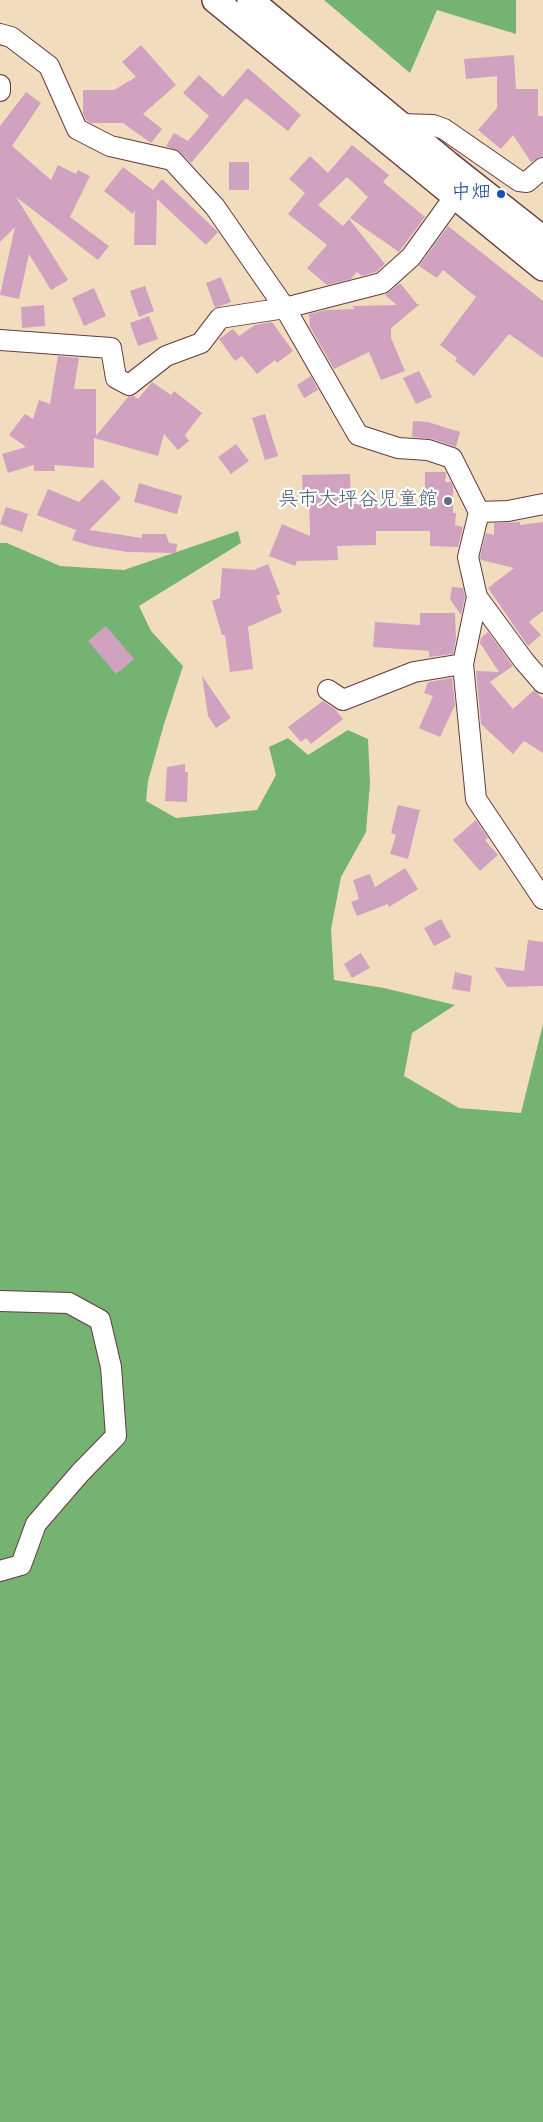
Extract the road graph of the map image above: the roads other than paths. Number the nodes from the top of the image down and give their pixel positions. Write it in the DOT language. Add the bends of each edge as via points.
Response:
graph roads {
  1 [pos="215,0"];
  2 [pos="250,0"];
  3 [pos="0,34"];
  4 [pos="0,85"];
  5 [pos="0,91"];
  6 [pos="400,124"];
  7 [pos="543,168"];
  8 [pos="455,196"];
  9 [pos="543,239"];
  10 [pos="543,268"];
  11 [pos="285,308"];
  12 [pos="0,340"];
  13 [pos="543,504"];
  14 [pos="479,512"];
  15 [pos="477,597"];
  16 [pos="463,664"];
  17 [pos="543,683"];
  18 [pos="328,690"];
  19 [pos="543,899"];
  20 [pos="0,1301"];
  21 [pos="0,1571"];
  1 -- 8 [label="street"];
  2 -- 6 [label="street"];
  3 -- 11 [label="street" via="11,37 50,66 77,129 110,146 172,160 215,207"];
  4 -- 5 [label="street"];
  6 -- 7 [label="street" via="433,125 444,129 519,181 527,182"];
  6 -- 9 [label="street"];
  8 -- 10 [label="street"];
  8 -- 11 [label="street" via="411,257 382,283"];
  11 -- 12 [label="street" via="220,318 201,343 166,356 129,386 116,378 112,348"];
  11 -- 14 [label="street" via="358,435 398,448 428,450 452,458"];
  13 -- 14 [label="street" via="508,511"];
  14 -- 15 [label="street" via="468,557"];
  15 -- 16 [label="street"];
  15 -- 17 [label="street"];
  16 -- 18 [label="street" via="414,672 343,700"];
  16 -- 19 [label="street" via="476,799"];
  20 -- 21 [label="street" via="70,1303 100,1320 111,1367 116,1436 36,1524 21,1565"];
}
